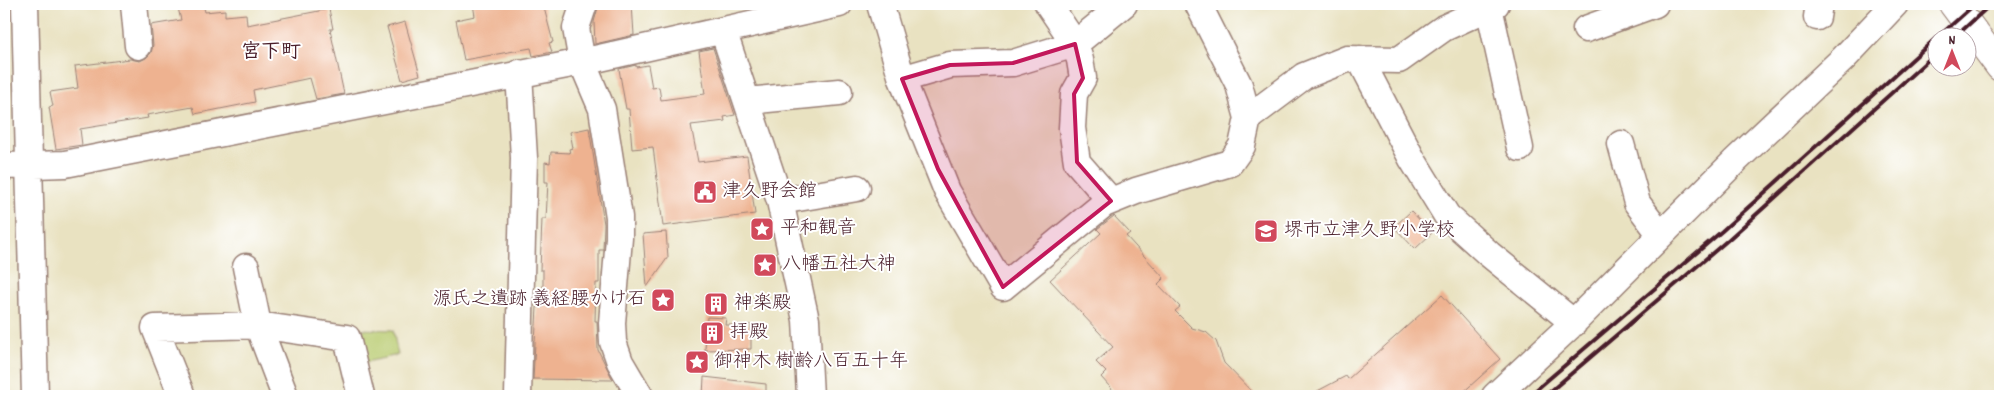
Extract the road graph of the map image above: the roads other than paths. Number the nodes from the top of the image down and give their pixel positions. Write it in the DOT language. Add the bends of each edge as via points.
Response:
graph roads {
  1 [pos="25,4"];
  2 [pos="134,4"];
  3 [pos="584,4"];
  4 [pos="839,4"];
  5 [pos="880,4"];
  6 [pos="1048,4"];
  7 [pos="1124,4"];
  8 [pos="1198,4"];
  9 [pos="1655,4"];
  10 [pos="1895,4"];
  11 [pos="1953,4"];
  12 [pos="1493,5"];
  13 [pos="1586,29"];
  14 [pos="723,30"];
  15 [pos="1075,44"];
  16 [pos="138,46"];
  17 [pos="1360,60"];
  18 [pos="582,62"];
  19 [pos="2000,67"];
  20 [pos="519,73"];
  21 [pos="902,79"];
  22 [pos="839,92"];
  23 [pos="747,101"];
  24 [pos="1248,118"];
  25 [pos="1622,144"];
  26 [pos="1520,148"];
  27 [pos="16,166"];
  28 [pos="857,188"];
  29 [pos="780,201"];
  30 [pos="1111,201"];
  31 [pos="1661,235"];
  32 [pos="246,267"];
  33 [pos="1574,323"];
  34 [pos="258,325"];
  35 [pos="35,396"];
  36 [pos="182,396"];
  37 [pos="285,396"];
  38 [pos="361,396"];
  39 [pos="518,396"];
  40 [pos="640,396"];
  41 [pos="810,396"];
  42 [pos="1495,396"];
  1 -- 27 [label="street"];
  2 -- 16 [label="street"];
  3 -- 18 [label="street" via="576,28"];
  4 -- 14 [label="street"];
  5 -- 21 [label="street"];
  6 -- 15 [label="street"];
  7 -- 15 [label="street"];
  8 -- 24 [label="street" via="1238,85"];
  9 -- 13 [label="street"];
  10 -- 31 [label="street" via="1844,58"];
  11 -- 19 [label="street"];
  12 -- 17 [label="street" via="1444,28 1399,60"];
  12 -- 26 [label="street"];
  14 -- 18 [label="street"];
  14 -- 23 [label="street"];
  15 -- 21 [label="street" via="1013,63 950,65"];
  15 -- 30 [label="street" via="1083,78 1074,94 1072,128 1077,162"];
  17 -- 24 [label="street" via="1347,60 1304,76"];
  17 -- 33 [label="street" via="1412,159 1447,216"];
  18 -- 20 [label="street"];
  18 -- 40 [label="street" via="602,109 619,217 613,342 620,362"];
  20 -- 27 [label="street" via="65,164"];
  20 -- 39 [label="street" via="524,175"];
  21 -- 30 [label="street" via="947,191 1003,287"];
  22 -- 23 [label="street"];
  23 -- 29 [label="street"];
  24 -- 30 [label="street" via="1242,146 1230,163"];
  25 -- 31 [label="street" via="1637,203"];
  27 -- 35 [label="street"];
  28 -- 29 [label="street"];
  29 -- 41 [label="street" via="806,320"];
  31 -- 33 [label="street"];
  32 -- 34 [label="street"];
  33 -- 42 [label="street"];
  34 -- 36 [label="street" via="155,328"];
  34 -- 37 [label="street"];
  34 -- 38 [label="street" via="347,338"];
}
